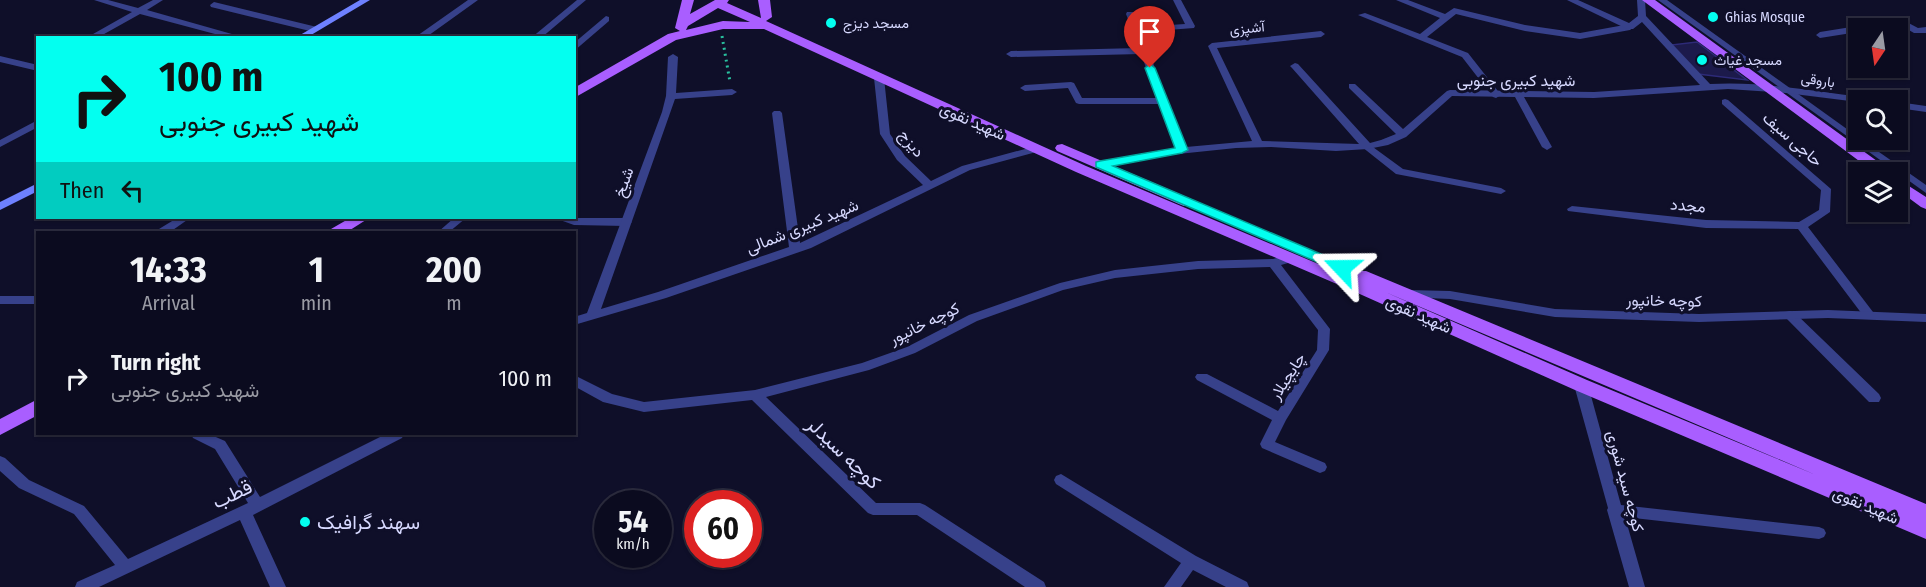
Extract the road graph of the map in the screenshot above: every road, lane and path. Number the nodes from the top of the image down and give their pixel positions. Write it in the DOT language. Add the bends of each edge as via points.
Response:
graph roads {
  1 [pos="98,0"];
  2 [pos="159,0"];
  3 [pos="366,0"];
  4 [pos="474,0"];
  5 [pos="582,0"];
  6 [pos="688,0"];
  7 [pos="764,0"];
  8 [pos="1177,0"];
  9 [pos="1400,0"];
  10 [pos="1571,0"];
  11 [pos="1641,0"];
  12 [pos="1648,0"];
  13 [pos="1662,0"];
  14 [pos="729,2"];
  15 [pos="214,5"];
  16 [pos="139,11"];
  17 [pos="1130,14"];
  18 [pos="1362,15"];
  19 [pos="1642,16"];
  20 [pos="1446,17"];
  21 [pos="606,19"];
  22 [pos="768,22"];
  23 [pos="684,23"];
  24 [pos="1908,26"];
  25 [pos="1630,27"];
  26 [pos="315,29"];
  27 [pos="696,30"];
  28 [pos="721,30"];
  29 [pos="1136,30"];
  30 [pos="1926,30"];
  31 [pos="1848,31"];
  32 [pos="1321,34"];
  33 [pos="1820,35"];
  34 [pos="94,36"];
  35 [pos="234,36"];
  36 [pos="303,36"];
  37 [pos="421,36"];
  38 [pos="537,36"];
  39 [pos="672,37"];
  40 [pos="1421,38"];
  41 [pos="576,46"];
  42 [pos="1144,51"];
  43 [pos="1011,54"];
  44 [pos="673,57"];
  45 [pos="0,59"];
  46 [pos="1295,66"];
  47 [pos="36,67"];
  48 [pos="879,78"];
  49 [pos="1352,86"];
  50 [pos="1706,86"];
  51 [pos="1025,88"];
  52 [pos="1769,89"];
  53 [pos="1786,90"];
  54 [pos="732,92"];
  55 [pos="576,93"];
  56 [pos="1496,95"];
  57 [pos="671,96"];
  58 [pos="1519,96"];
  59 [pos="1848,98"];
  60 [pos="1163,101"];
  61 [pos="1725,102"];
  62 [pos="1908,107"];
  63 [pos="1925,110"];
  64 [pos="777,113"];
  65 [pos="34,125"];
  66 [pos="1402,134"];
  67 [pos="0,144"];
  68 [pos="1258,144"];
  69 [pos="1366,145"];
  70 [pos="1547,147"];
  71 [pos="1036,149"];
  72 [pos="1182,150"];
  73 [pos="1869,162"];
  74 [pos="1100,165"];
  75 [pos="930,185"];
  76 [pos="36,187"];
  77 [pos="1908,190"];
  78 [pos="1926,190"];
  79 [pos="1501,191"];
  80 [pos="1926,204"];
  81 [pos="0,207"];
  82 [pos="1572,209"];
  83 [pos="182,219"];
  84 [pos="360,219"];
  85 [pos="459,219"];
  86 [pos="567,219"];
  87 [pos="626,222"];
  88 [pos="1801,225"];
  89 [pos="164,231"];
  90 [pos="338,231"];
  91 [pos="444,231"];
  92 [pos="795,249"];
  93 [pos="1291,258"];
  94 [pos="1273,262"];
  95 [pos="1403,294"];
  96 [pos="0,300"];
  97 [pos="36,300"];
  98 [pos="592,315"];
  99 [pos="1790,315"];
  100 [pos="1869,315"];
  101 [pos="1926,318"];
  102 [pos="576,320"];
  103 [pos="1202,377"];
  104 [pos="576,381"];
  105 [pos="1581,385"];
  106 [pos="755,395"];
  107 [pos="1874,398"];
  108 [pos="36,407"];
  109 [pos="1280,418"];
  110 [pos="0,428"];
  111 [pos="200,435"];
  112 [pos="395,435"];
  113 [pos="0,462"];
  114 [pos="1320,466"];
  115 [pos="1061,480"];
  116 [pos="250,509"];
  117 [pos="1614,510"];
  118 [pos="1926,513"];
  119 [pos="1926,530"];
  120 [pos="1819,533"];
  121 [pos="1191,561"];
  122 [pos="125,566"];
  123 [pos="83,587"];
  124 [pos="278,587"];
  125 [pos="1038,587"];
  126 [pos="1172,587"];
  127 [pos="1241,587"];
  128 [pos="1637,587"];
  1 -- 16 [label="street"];
  2 -- 16 [label="street"];
  3 -- 26 [label="main road"];
  4 -- 37 [label="street"];
  5 -- 38 [label="street"];
  6 -- 23 [label="main road"];
  7 -- 22 [label="main road"];
  8 -- 29 [label="street" via="1191,27"];
  9 -- 20 [label="street"];
  10 -- 25 [label="street"];
  11 -- 19 [label="street"];
  12 -- 52 [label="main road"];
  13 -- 53 [label="street"];
  14 -- 22 [label="main road, شهید نقوی"];
  14 -- 23 [label="main road"];
  14 -- 27 [label="main road"];
  15 -- 26 [label="street"];
  16 -- 34 [label="street"];
  16 -- 35 [label="street"];
  17 -- 29 [label="street"];
  18 -- 40 [label="street"];
  19 -- 25 [label="street"];
  19 -- 50 [label="street"];
  20 -- 25 [label="street" via="1454,10 1525,28 1580,36"];
  20 -- 40 [label="street"];
  21 -- 41 [label="street"];
  22 -- 27 [label="main road"];
  22 -- 48 [label="main road, شهید نقوی"];
  22 -- 74 [label="main road, شهید نقوی" via="847,52"];
  23 -- 39 [label="main road"];
  24 -- 30 [label="street"];
  26 -- 36 [label="main road"];
  27 -- 39 [label="main road"];
  28 -- 54 [label="path"];
  29 -- 42 [label="street"];
  31 -- 33 [label="street"];
  32 -- 68 [label="street, آشپزی" via="1212,46"];
  39 -- 55 [label="main road"];
  40 -- 56 [label="street" via="1465,55"];
  42 -- 43 [label="street"];
  42 -- 60 [label="street"];
  44 -- 57 [label="street, شیخ"];
  45 -- 47 [label="street"];
  46 -- 69 [label="street"];
  48 -- 71 [label="main road, شهید نقوی"];
  48 -- 75 [label="street, دیزج" via="885,134 901,158"];
  49 -- 66 [label="street"];
  50 -- 52 [label="street, شهید کبیری جنوبی"];
  50 -- 58 [label="street, شهید کبیری جنوبی" via="1594,95"];
  51 -- 60 [label="street" via="1071,85 1079,101"];
  52 -- 53 [label="street, باروقی"];
  52 -- 73 [label="main road"];
  53 -- 59 [label="street, باروقی"];
  53 -- 78 [label="street"];
  54 -- 57 [label="street"];
  56 -- 58 [label="street, شهید کبیری جنوبی"];
  56 -- 66 [label="street, شهید کبیری جنوبی" via="1450,93"];
  57 -- 87 [label="street, شیخ"];
  58 -- 70 [label="street"];
  60 -- 72 [label="street"];
  61 -- 88 [label="street, حاجی سیف" via="1826,189 1824,212"];
  62 -- 63 [label="street"];
  64 -- 92 [label="street"];
  65 -- 67 [label="street"];
  66 -- 69 [label="street, شهید کبیری جنوبی" via="1384,143"];
  68 -- 69 [label="street, شهید کبیری جنوبی"];
  68 -- 72 [label="street, شهید کبیری جنوبی"];
  69 -- 79 [label="street" via="1400,172"];
  71 -- 75 [label="street, شهید کبیری شمالی" via="966,168"];
  71 -- 93 [label="main road, شهید نقوی"];
  72 -- 74 [label="street, شهید کبیری جنوبی"];
  74 -- 95 [label="main road, شهید نقوی"];
  75 -- 92 [label="street, شهید کبیری شمالی"];
  76 -- 81 [label="main road"];
  77 -- 80 [label="main road"];
  82 -- 88 [label="street, مجدد" via="1706,224"];
  83 -- 89 [label="street"];
  84 -- 90 [label="main road"];
  85 -- 91 [label="street"];
  86 -- 87 [label="street"];
  87 -- 98 [label="street, شیخ"];
  88 -- 100 [label="street"];
  92 -- 98 [label="street, شهید کبیری شمالی"];
  93 -- 94 [label="street, کوچه خانپور"];
  93 -- 105 [label="main road, شهید نقوی"];
  94 -- 106 [label="street, کوچه خانپور" via="1115,274 1060,287 974,318 911,350 864,368"];
  94 -- 109 [label="street, چایچیلار" via="1324,329 1323,350"];
  95 -- 99 [label="street, کوچه خانپور" via="1450,295 1555,314 1699,318"];
  95 -- 118 [label="main road, شهید نقوی"];
  96 -- 97 [label="street"];
  98 -- 102 [label="street, شهید کبیری شمالی"];
  99 -- 100 [label="street, کوچه خانپور"];
  99 -- 107 [label="street"];
  100 -- 101 [label="street, کوچه خانپور"];
  103 -- 109 [label="street, چایچیلار"];
  104 -- 106 [label="street, کوچه خانپور" via="608,398 644,407"];
  105 -- 117 [label="street, کوچه سید شوری"];
  105 -- 119 [label="main road, شهید نقوی"];
  106 -- 125 [label="street, کوچه سیدلر" via="873,509 920,509"];
  108 -- 110 [label="main road"];
  109 -- 114 [label="street, چایچیلار" via="1268,444"];
  111 -- 116 [label="street" via="220,445"];
  112 -- 116 [label="street, قطب"];
  113 -- 122 [label="street" via="24,484 79,510"];
  115 -- 121 [label="street"];
  116 -- 122 [label="street, قطب"];
  116 -- 124 [label="street"];
  117 -- 120 [label="street"];
  117 -- 128 [label="street, کوچه سید شوری"];
  121 -- 126 [label="street"];
  121 -- 127 [label="street"];
  122 -- 123 [label="street, قطب"];
}
